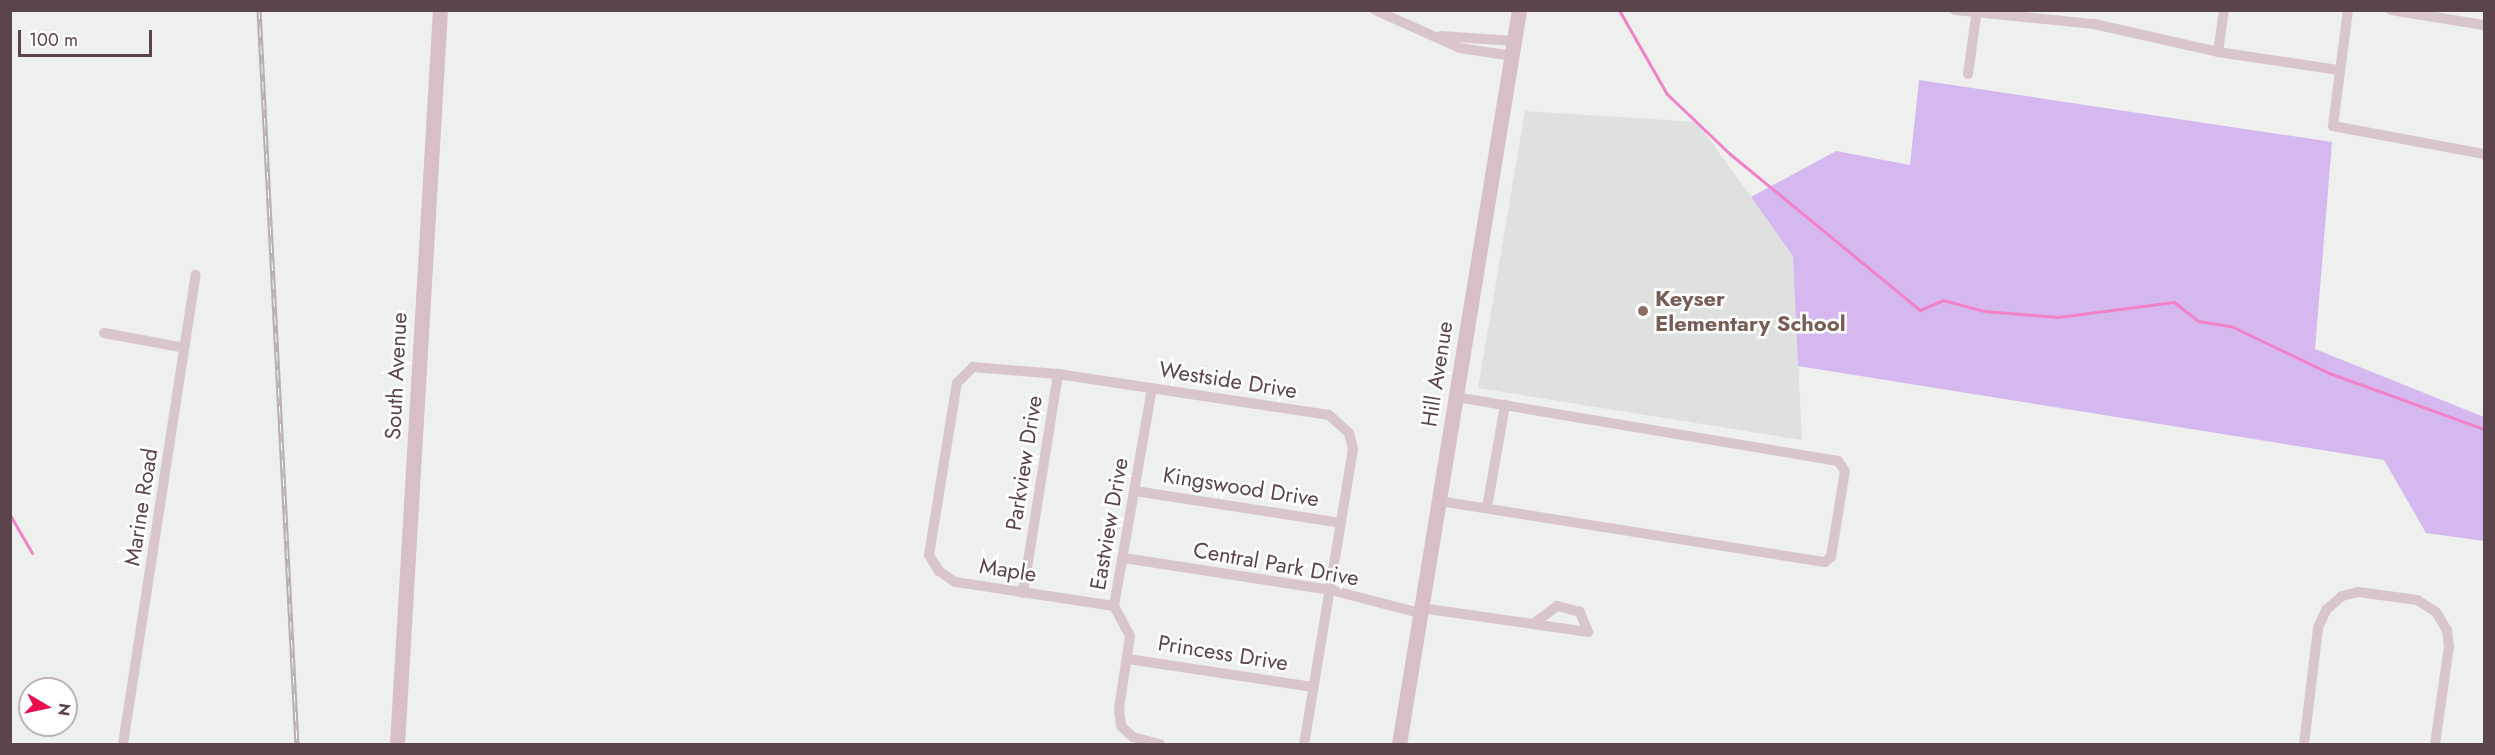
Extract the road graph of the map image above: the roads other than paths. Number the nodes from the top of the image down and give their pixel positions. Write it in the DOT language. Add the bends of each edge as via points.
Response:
graph roads {
  1 [pos="440,10"];
  2 [pos="1375,10"];
  3 [pos="1519,10"];
  4 [pos="1955,10"];
  5 [pos="2224,10"];
  6 [pos="2348,10"];
  7 [pos="2391,10"];
  8 [pos="1976,16"];
  9 [pos="2484,25"];
  10 [pos="1513,48"];
  11 [pos="2218,52"];
  12 [pos="2338,70"];
  13 [pos="1968,74"];
  14 [pos="2484,154"];
  15 [pos="196,275"];
  16 [pos="104,333"];
  17 [pos="185,348"];
  18 [pos="995,366"];
  19 [pos="1058,374"];
  20 [pos="1152,388"];
  21 [pos="1456,397"];
  22 [pos="1505,405"];
  23 [pos="1135,491"];
  24 [pos="1439,501"];
  25 [pos="1487,508"];
  26 [pos="1341,523"];
  27 [pos="1124,558"];
  28 [pos="1331,590"];
  29 [pos="1023,593"];
  30 [pos="1114,606"];
  31 [pos="1421,610"];
  32 [pos="1533,624"];
  33 [pos="1128,658"];
  34 [pos="1313,687"];
  35 [pos="123,744"];
  36 [pos="397,744"];
  37 [pos="1160,744"];
  38 [pos="1304,744"];
  39 [pos="1399,744"];
  40 [pos="2304,744"];
  41 [pos="2435,744"];
  1 -- 36 [label="street, South Avenue"];
  2 -- 10 [label="street" via="1393,21 1441,36 1460,48"];
  3 -- 10 [label="street, Hill Avenue"];
  4 -- 8 [label="street"];
  5 -- 11 [label="street"];
  6 -- 12 [label="street"];
  7 -- 9 [label="street"];
  8 -- 11 [label="street" via="2094,24"];
  8 -- 13 [label="street"];
  10 -- 21 [label="street, Hill Avenue"];
  11 -- 12 [label="street"];
  12 -- 14 [label="street" via="2334,126"];
  15 -- 17 [label="street, Marine Road"];
  16 -- 17 [label="street"];
  17 -- 35 [label="street, Marine Road"];
  18 -- 19 [label="street, Westside Drive"];
  18 -- 29 [label="street, Maple" via="973,367 957,383 929,555 939,572 955,582"];
  19 -- 20 [label="street, Westside Drive"];
  19 -- 29 [label="street, Parkview Drive"];
  20 -- 23 [label="street, Eastview Drive"];
  20 -- 26 [label="street, Westside Drive" via="1329,415 1349,433 1350,469"];
  21 -- 22 [label="street"];
  21 -- 24 [label="street, Hill Avenue"];
  22 -- 25 [label="street"];
  22 -- 25 [label="street" via="1838,461 1845,471 1831,557 1825,562"];
  23 -- 26 [label="street, Kingswood Drive"];
  23 -- 27 [label="street, Eastview Drive"];
  24 -- 25 [label="street"];
  24 -- 31 [label="street, Hill Avenue"];
  26 -- 28 [label="street, Westside Drive"];
  27 -- 28 [label="street, Central Park Drive"];
  27 -- 30 [label="street, Eastview Drive"];
  28 -- 31 [label="street, Central Park Drive"];
  28 -- 34 [label="street, Westside Drive"];
  29 -- 30 [label="street, Maple"];
  30 -- 33 [label="street, Eastview Drive" via="1130,636"];
  31 -- 32 [label="street, Central Park Drive"];
  31 -- 39 [label="street, Hill Avenue"];
  33 -- 34 [label="street, Princess Drive"];
  33 -- 37 [label="street, Eastview Drive" via="1119,709 1121,726 1133,737"];
  34 -- 38 [label="street, Westside Drive"];
  40 -- 41 [label="street" via="2318,628 2326,610 2342,596 2358,592 2417,600 2436,612 2449,646"];
}
